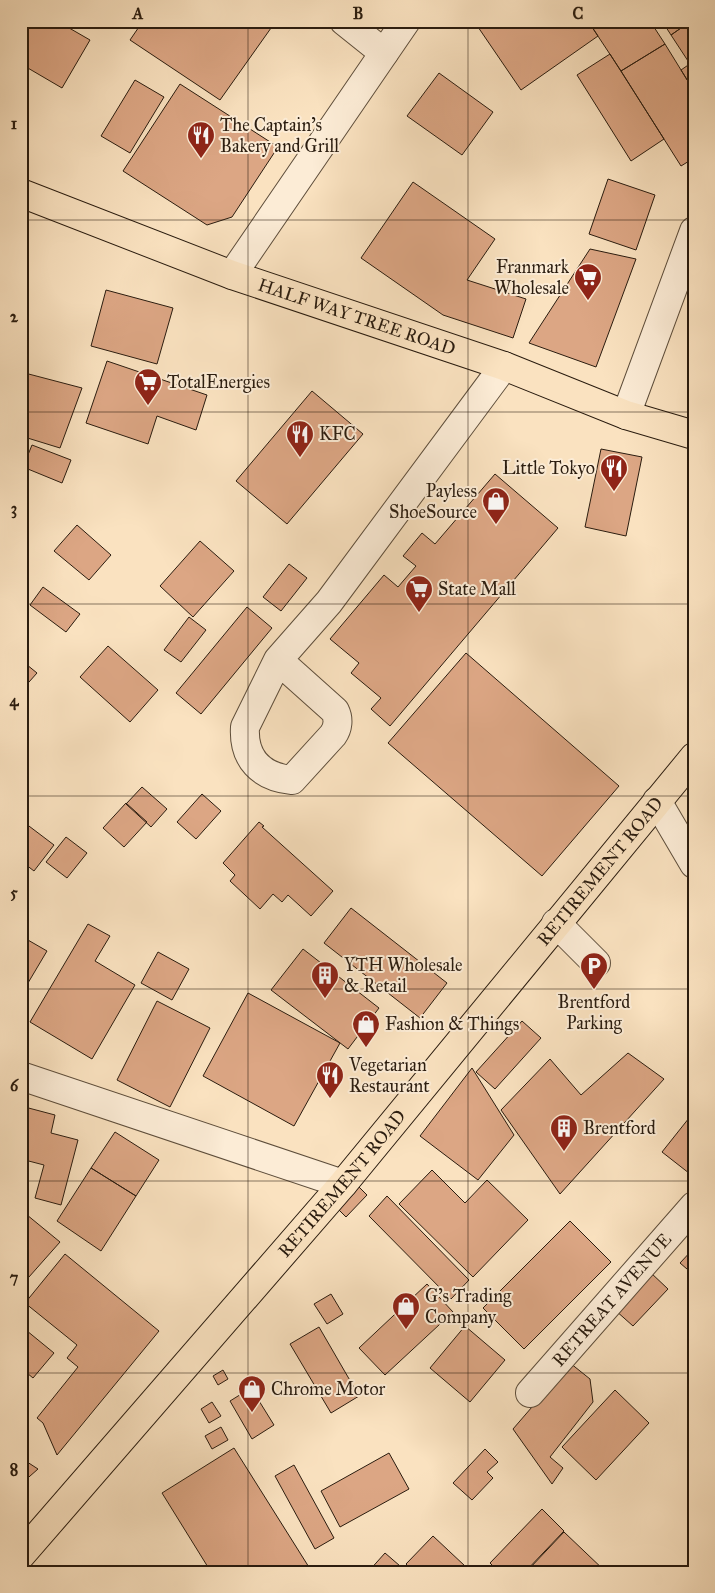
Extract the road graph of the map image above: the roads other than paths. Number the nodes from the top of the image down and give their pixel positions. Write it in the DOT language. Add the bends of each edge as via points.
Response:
graph roads {
  1 [pos="344,21"];
  2 [pos="406,21"];
  3 [pos="384,53"];
  4 [pos="21,193"];
  5 [pos="694,231"];
  6 [pos="232,275"];
  7 [pos="504,366"];
  8 [pos="626,415"];
  9 [pos="694,435"];
  10 [pos="278,660"];
  11 [pos="694,757"];
  12 [pos="657,801"];
  13 [pos="694,864"];
  14 [pos="556,923"];
  15 [pos="596,963"];
  16 [pos="21,1076"];
  17 [pos="343,1184"];
  18 [pos="694,1206"];
  19 [pos="530,1393"];
  20 [pos="21,1555"];
  1 -- 3 [label="street"];
  2 -- 3 [label="street"];
  3 -- 6 [label="street"];
  4 -- 6 [label="main road, HALF WAY TREE ROAD"];
  5 -- 8 [label="street"];
  6 -- 7 [label="main road, HALF WAY TREE ROAD"];
  7 -- 8 [label="main road, HALF WAY TREE ROAD"];
  7 -- 10 [label="street" via="329,602"];
  8 -- 9 [label="main road, HALF WAY TREE ROAD"];
  11 -- 12 [label="main road, RETIREMENT ROAD"];
  12 -- 13 [label="street"];
  12 -- 14 [label="main road, RETIREMENT ROAD"];
  14 -- 15 [label="street"];
  14 -- 17 [label="main road, RETIREMENT ROAD"];
  16 -- 17 [label="street"];
  17 -- 20 [label="main road, RETIREMENT ROAD"];
  18 -- 19 [label="street, RETREAT AVENUE"];
}
